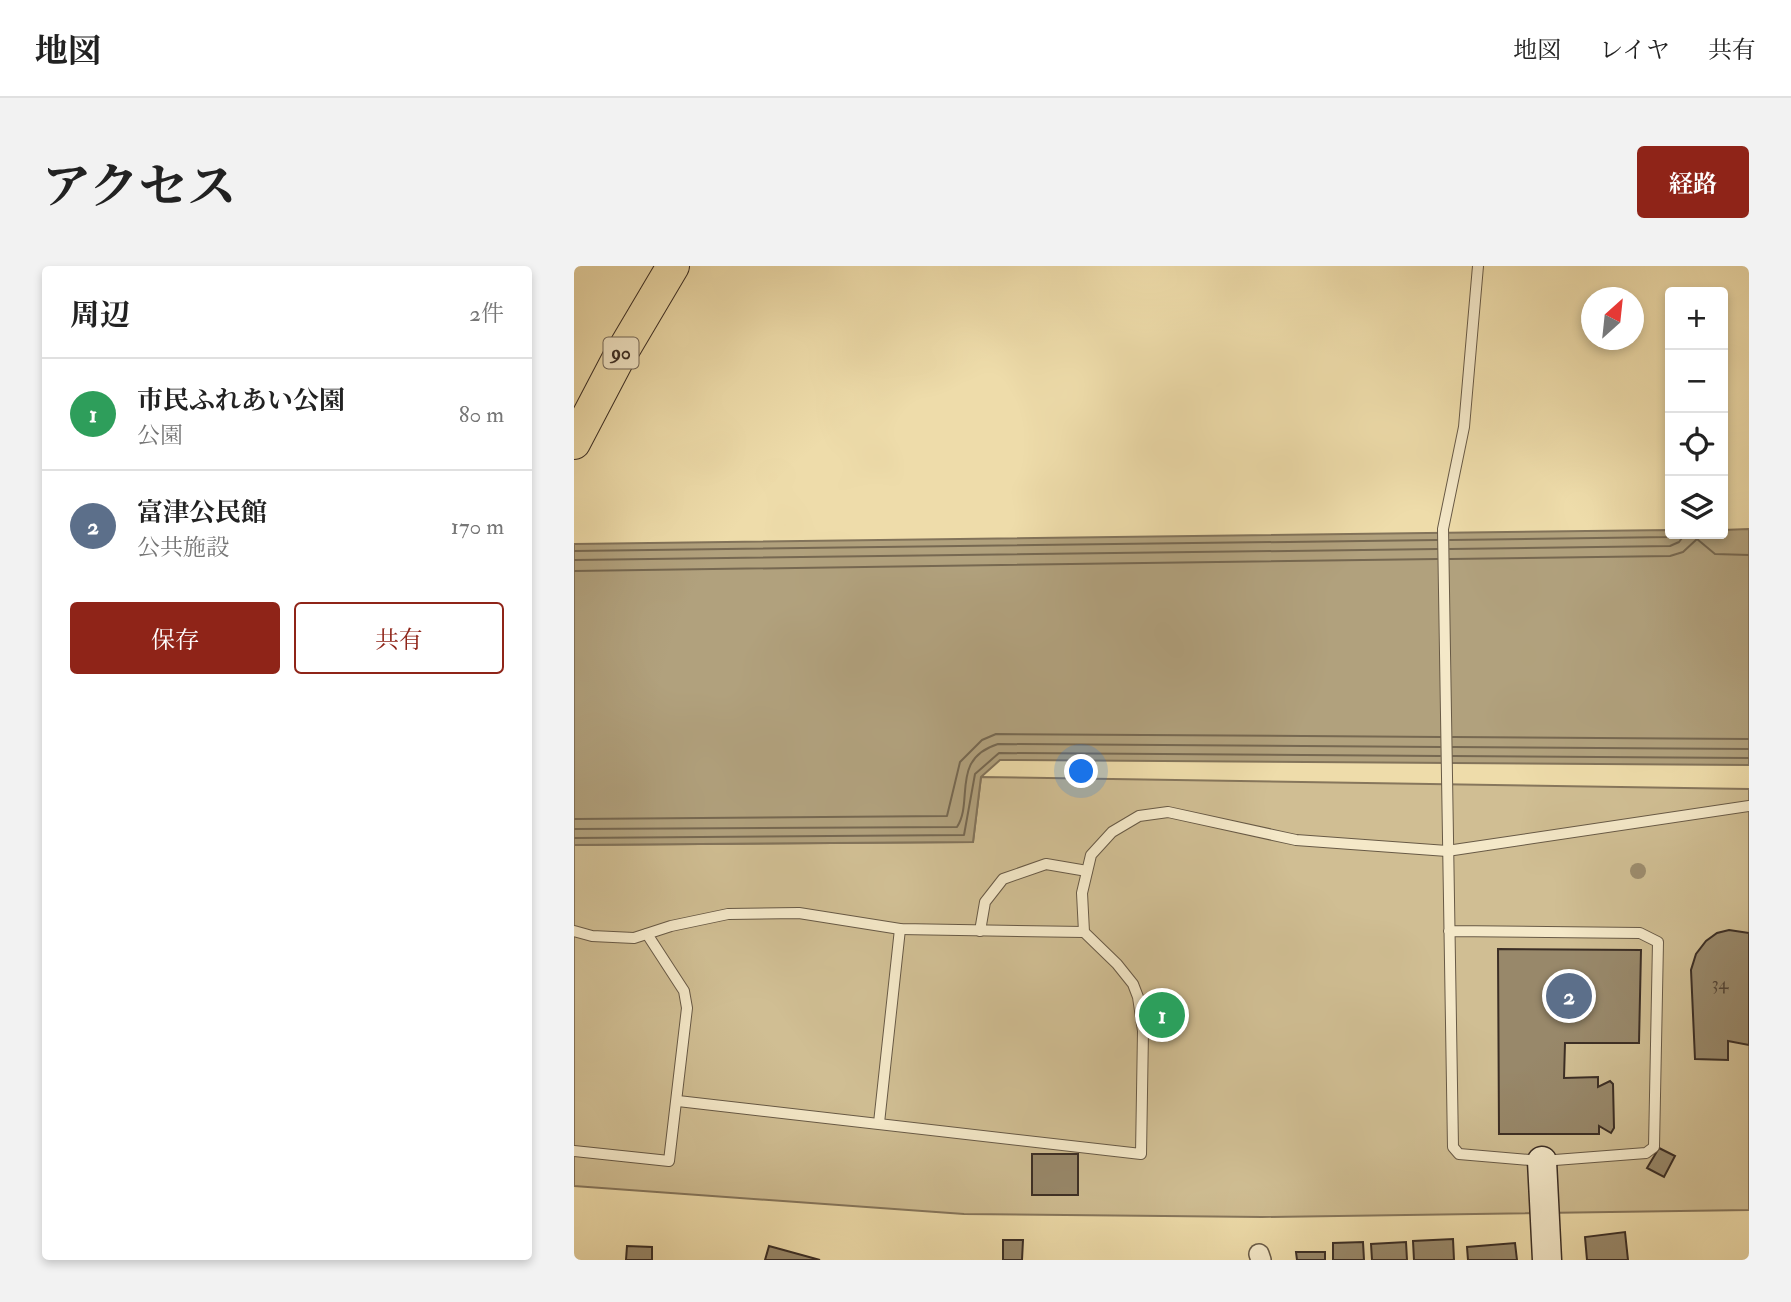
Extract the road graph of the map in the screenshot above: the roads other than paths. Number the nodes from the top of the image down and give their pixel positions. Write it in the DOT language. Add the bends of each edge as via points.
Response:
graph roads {
  1 [pos="673,266"];
  2 [pos="1478,266"];
  3 [pos="574,443"];
  4 [pos="1749,806"];
  5 [pos="1447,851"];
  6 [pos="1087,871"];
  7 [pos="900,929"];
  8 [pos="574,931"];
  9 [pos="979,931"];
  10 [pos="1449,931"];
  11 [pos="1084,932"];
  12 [pos="646,934"];
  13 [pos="678,1101"];
  14 [pos="879,1123"];
  15 [pos="574,1151"];
  16 [pos="1542,1161"];
  17 [pos="1547,1260"];
  1 -- 3 [label="main road, 90"];
  2 -- 5 [label="lane" via="1464,427 1443,528"];
  4 -- 5 [label="lane"];
  5 -- 6 [label="lane" via="1296,840 1168,812 1139,816 1112,832 1091,855"];
  5 -- 10 [label="lane"];
  6 -- 9 [label="lane" via="1046,864 1003,879 985,902"];
  6 -- 11 [label="lane"];
  7 -- 9 [label="lane"];
  7 -- 12 [label="lane" via="799,913 728,914"];
  7 -- 14 [label="lane"];
  8 -- 12 [label="lane" via="634,938"];
  9 -- 11 [label="lane"];
  10 -- 16 [label="lane" via="1453,1147 1459,1154"];
  10 -- 16 [label="lane" via="1640,933 1658,943 1654,1147 1646,1153"];
  11 -- 14 [label="lane" via="1117,964 1138,998 1143,1031 1142,1154"];
  12 -- 13 [label="lane" via="686,1000"];
  13 -- 14 [label="lane"];
  13 -- 15 [label="lane" via="669,1161"];
  16 -- 17 [label="street"];
}
